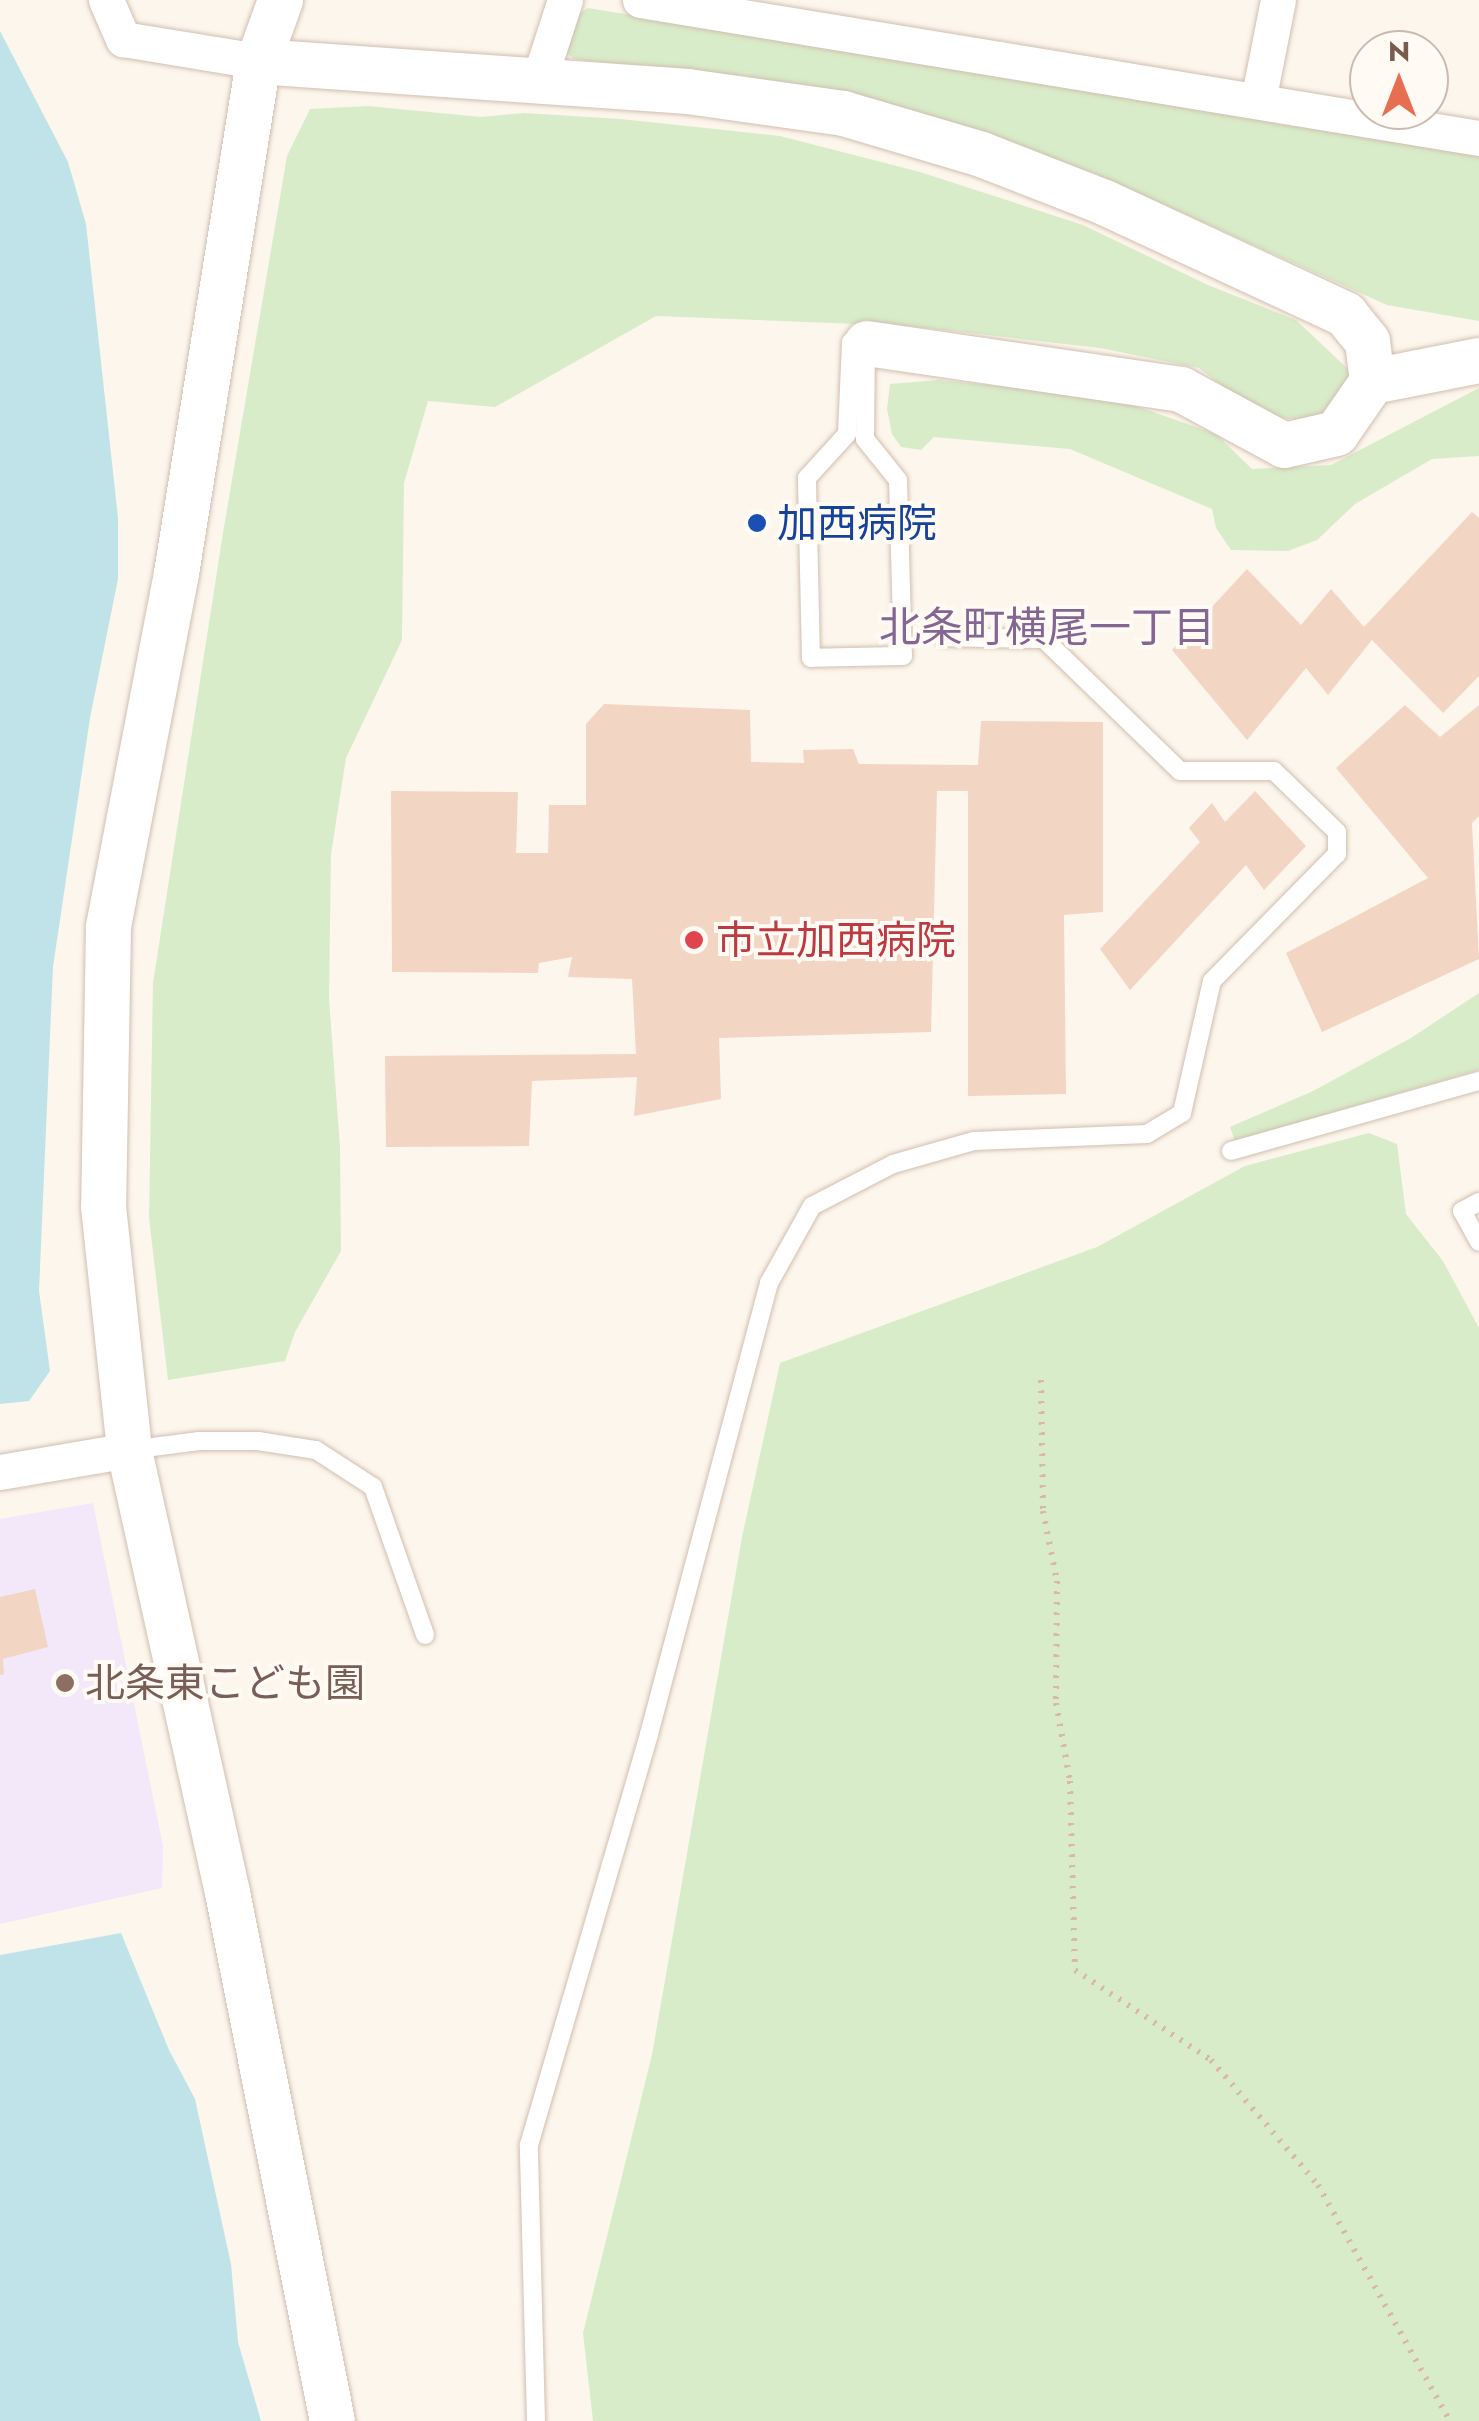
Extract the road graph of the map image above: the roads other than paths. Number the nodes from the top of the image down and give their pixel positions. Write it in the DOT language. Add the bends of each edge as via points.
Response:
graph roads {
  1 [pos="106,0"];
  2 [pos="280,0"];
  3 [pos="564,0"];
  4 [pos="640,0"];
  5 [pos="1278,0"];
  6 [pos="258,60"];
  7 [pos="538,83"];
  8 [pos="1258,102"];
  9 [pos="1479,138"];
  10 [pos="866,343"];
  11 [pos="1479,360"];
  12 [pos="1372,381"];
  13 [pos="944,638"];
  14 [pos="1479,1081"];
  15 [pos="1231,1151"];
  16 [pos="1479,1202"];
  17 [pos="1479,1242"];
  18 [pos="129,1450"];
  19 [pos="0,1472"];
  20 [pos="425,1635"];
  21 [pos="332,2421"];
  22 [pos="536,2421"];
  1 -- 6 [label="street" via="124,39"];
  2 -- 6 [label="street"];
  3 -- 7 [label="street"];
  4 -- 8 [label="street"];
  5 -- 8 [label="street"];
  6 -- 7 [label="street"];
  6 -- 18 [label="street" via="176,572 108,927 103,1206"];
  7 -- 12 [label="street" via="687,91 843,113 981,154 1345,314 1367,341"];
  8 -- 9 [label="street"];
  10 -- 10 [label="lane" via="865,440 898,480 904,656 811,658 807,478 846,434 851,342"];
  10 -- 12 [label="street" via="1181,388 1284,446 1336,433"];
  11 -- 12 [label="street"];
  13 -- 22 [label="lane" via="1044,639 1180,771 1274,771 1337,832 1337,854 1212,982 1182,1113 1147,1134 974,1141 893,1164 812,1206 770,1283 529,2145"];
  14 -- 15 [label="lane"];
  16 -- 17 [label="lane" via="1462,1211"];
  18 -- 19 [label="street"];
  18 -- 20 [label="lane" via="258,1440 316,1450 372,1488"];
  18 -- 21 [label="street" via="227,1892"];
}
